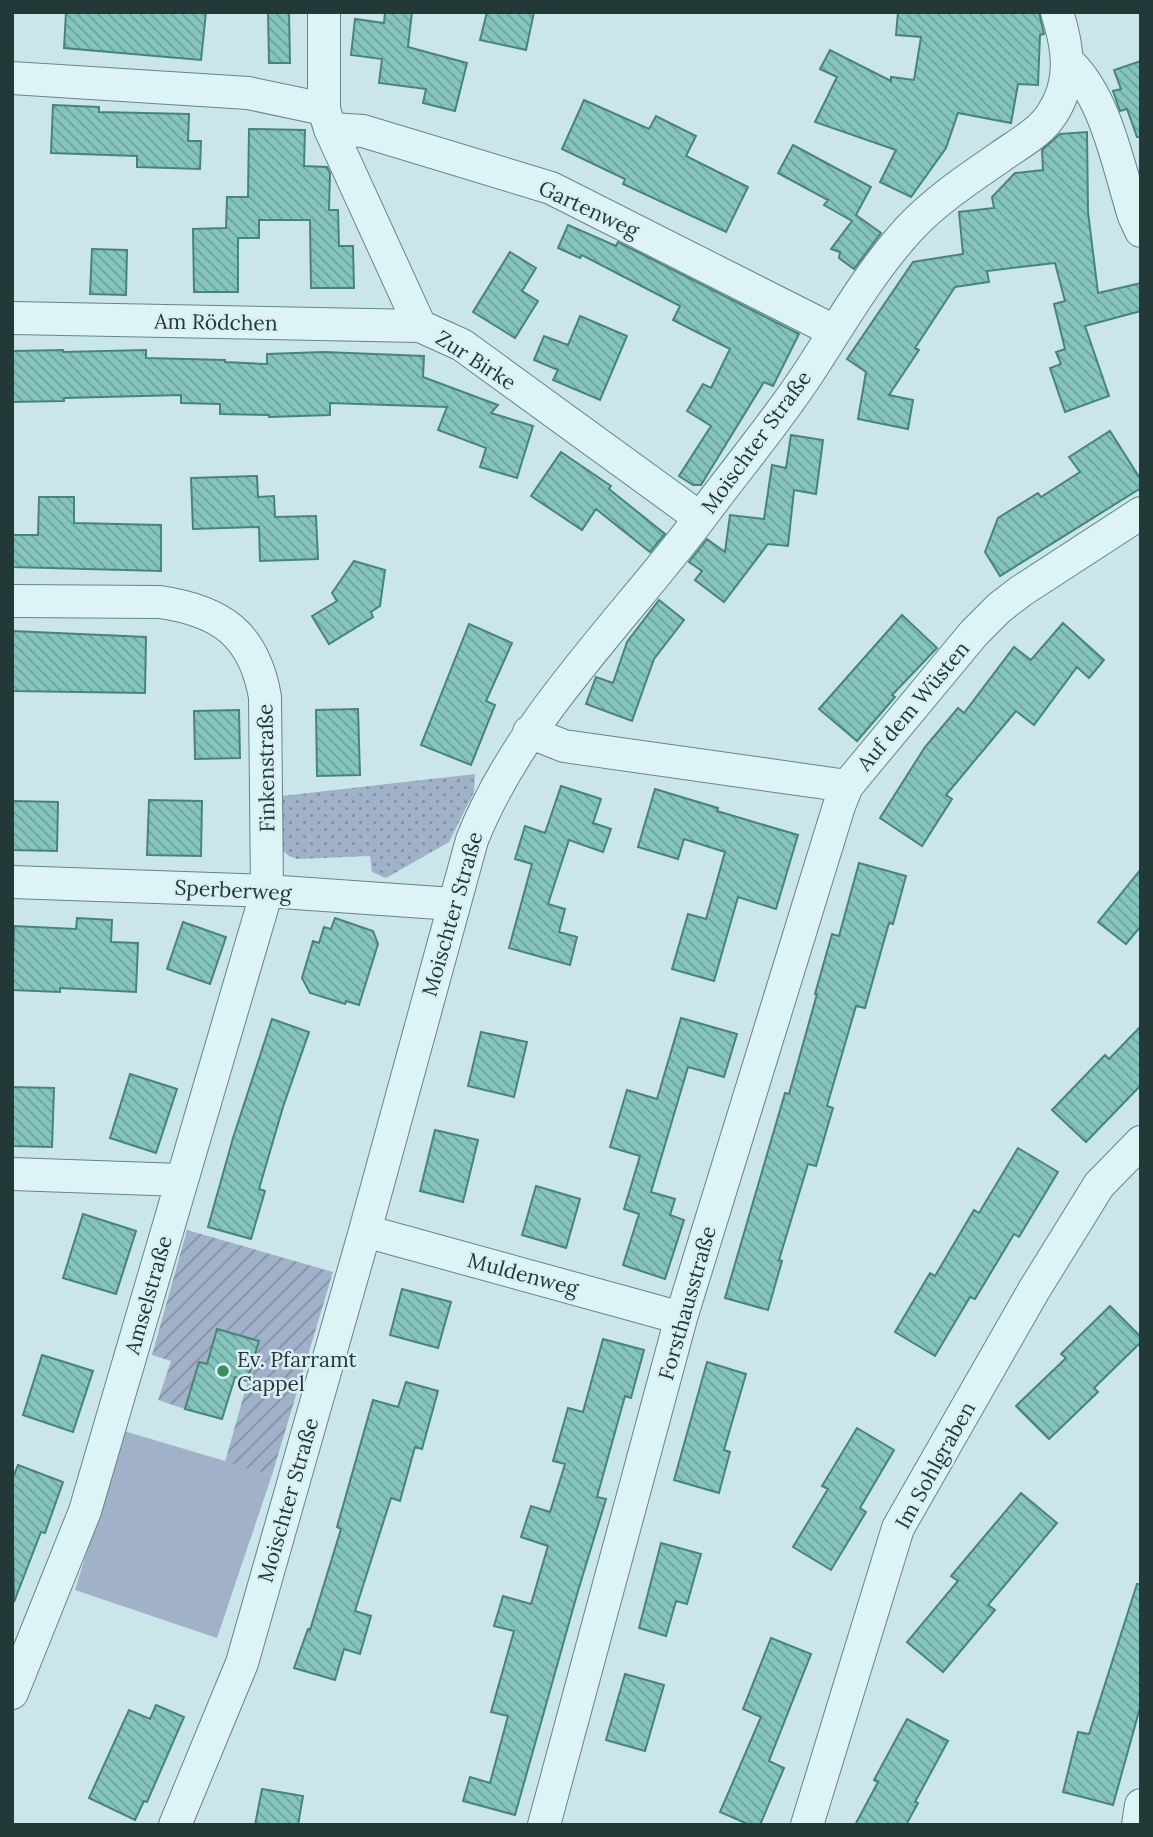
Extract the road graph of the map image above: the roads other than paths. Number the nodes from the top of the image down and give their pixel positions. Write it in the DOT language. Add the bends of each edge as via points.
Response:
graph roads {
  1 [pos="324,12"];
  2 [pos="1057,12"];
  3 [pos="1069,63"];
  4 [pos="12,78"];
  5 [pos="327,119"];
  6 [pos="1141,231"];
  7 [pos="12,318"];
  8 [pos="420,326"];
  9 [pos="834,331"];
  10 [pos="1141,513"];
  11 [pos="700,519"];
  12 [pos="12,601"];
  13 [pos="529,733"];
  14 [pos="847,786"];
  15 [pos="12,882"];
  16 [pos="267,891"];
  17 [pos="453,904"];
  18 [pos="1141,1142"];
  19 [pos="12,1174"];
  20 [pos="181,1180"];
  21 [pos="365,1231"];
  22 [pos="681,1318"];
  23 [pos="12,1693"];
  24 [pos="1141,1805"];
  25 [pos="175,1825"];
  26 [pos="544,1825"];
  27 [pos="807,1825"];
  28 [pos="1138,1825"];
  1 -- 5 [label="street, Zur Birke"];
  2 -- 3 [label="street, Moischter Straße"];
  3 -- 6 [label="street" via="1100,106"];
  3 -- 9 [label="street, Moischter Straße" via="1059,102 1042,127 919,218 884,257"];
  4 -- 5 [label="street, Gartenweg" via="248,93"];
  5 -- 8 [label="street, Zur Birke"];
  5 -- 9 [label="street, Gartenweg" via="551,188"];
  7 -- 8 [label="street, Am Rödchen"];
  8 -- 11 [label="street, Zur Birke" via="462,345"];
  9 -- 11 [label="street, Moischter Straße" via="808,374"];
  10 -- 14 [label="street, Auf dem Wüsten" via="999,608"];
  11 -- 13 [label="street, Moischter Straße"];
  12 -- 16 [label="street, Finkenstraße" via="181,605 225,623 244,641 265,697"];
  13 -- 14 [label="street, Auf dem Wüsten" via="564,746"];
  13 -- 17 [label="street, Moischter Straße" via="481,816"];
  14 -- 22 [label="street, Forsthausstraße"];
  15 -- 16 [label="street, Sperberweg"];
  16 -- 17 [label="street, Sperberweg"];
  16 -- 20 [label="street, Amselstraße"];
  17 -- 21 [label="street, Moischter Straße"];
  18 -- 27 [label="street, Im Sohlgraben" via="1099,1185 898,1528"];
  19 -- 20 [label="street"];
  20 -- 23 [label="street, Amselstraße" via="85,1511"];
  21 -- 22 [label="street, Muldenweg"];
  21 -- 25 [label="street, Moischter Straße" via="242,1663"];
  22 -- 26 [label="street, Forsthausstraße"];
  24 -- 28 [label="street"];
}
